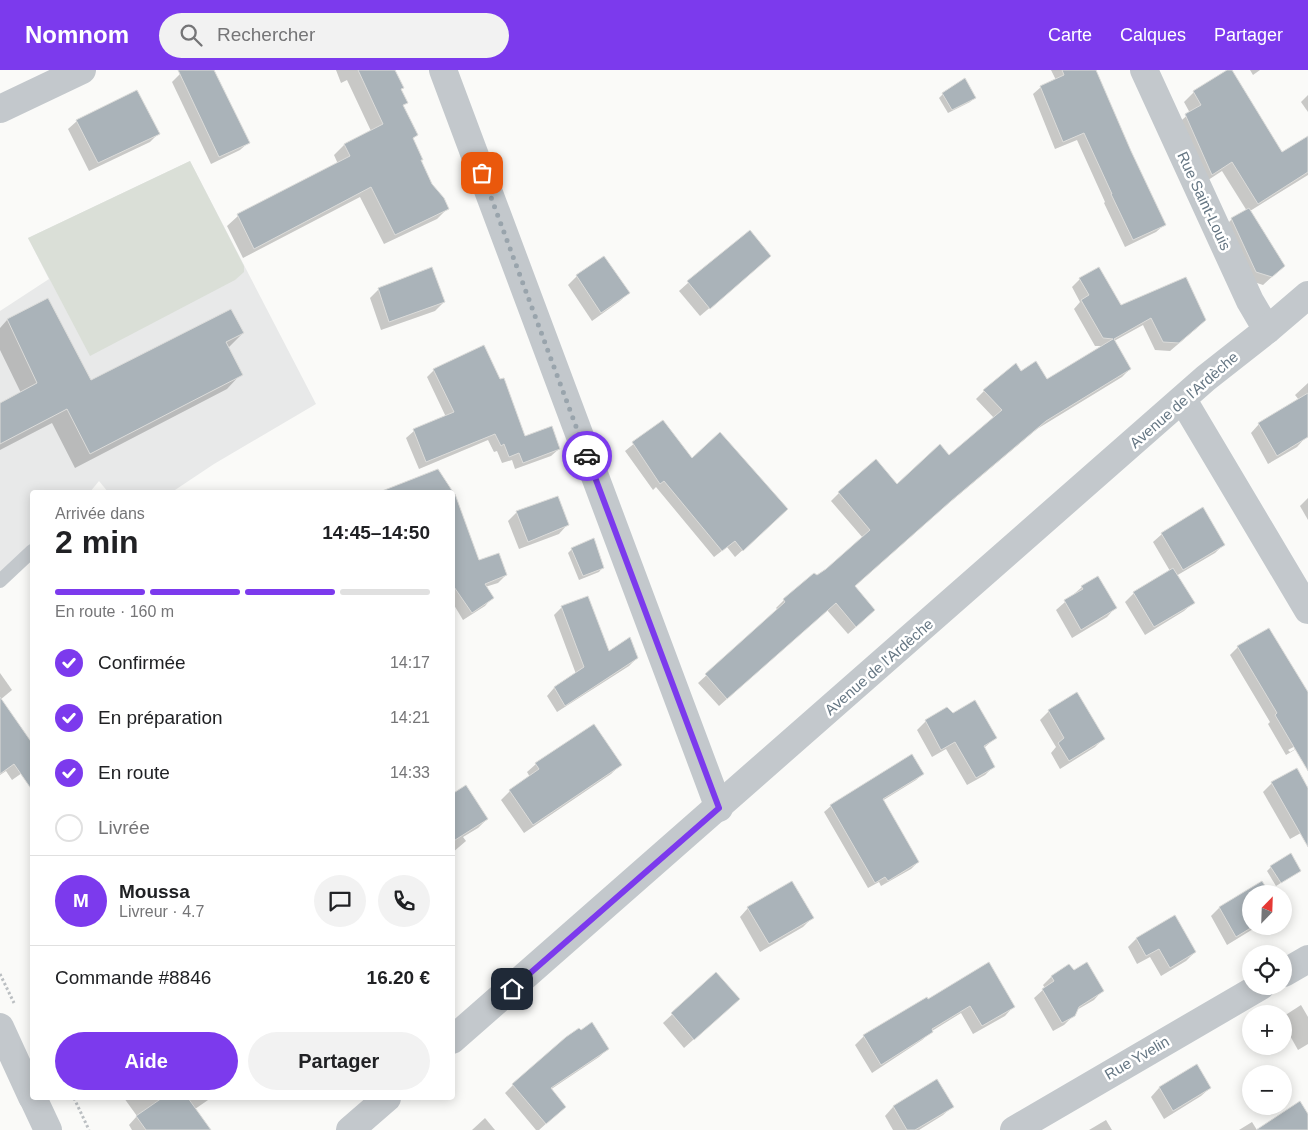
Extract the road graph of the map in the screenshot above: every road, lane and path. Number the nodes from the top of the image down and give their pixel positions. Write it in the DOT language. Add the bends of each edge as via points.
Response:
graph roads {
  1 [pos="82,70"];
  2 [pos="443,70"];
  3 [pos="1144,70"];
  4 [pos="0,110"];
  5 [pos="1308,295"];
  6 [pos="1267,330"];
  7 [pos="1183,400"];
  8 [pos="30,553"];
  9 [pos="0,581"];
  10 [pos="1308,610"];
  11 [pos="719,808"];
  12 [pos="1308,959"];
  13 [pos="1292,968"];
  14 [pos="1246,995"];
  15 [pos="0,1027"];
  16 [pos="455,1037"];
  17 [pos="30,1091"];
  18 [pos="34,1100"];
  19 [pos="75,1100"];
  20 [pos="385,1100"];
  21 [pos="48,1130"];
  22 [pos="89,1130"];
  23 [pos="350,1130"];
  24 [pos="1014,1130"];
  1 -- 4 [label="street"];
  2 -- 11 [label="street"];
  3 -- 6 [label="street, Rue Saint-Louis" via="1250,301"];
  5 -- 6 [label="street, Avenue de l'Ardèche"];
  6 -- 7 [label="street, Avenue de l'Ardèche"];
  7 -- 10 [label="street"];
  7 -- 11 [label="street, Avenue de l'Ardèche"];
  8 -- 9 [label="lane"];
  11 -- 16 [label="street, Avenue de l'Ardèche"];
  12 -- 13 [label="street"];
  14 -- 24 [label="street, Rue Yvelin"];
  15 -- 17 [label="street"];
  18 -- 21 [label="street"];
  19 -- 22 [label="path"];
  20 -- 23 [label="street"];
}
